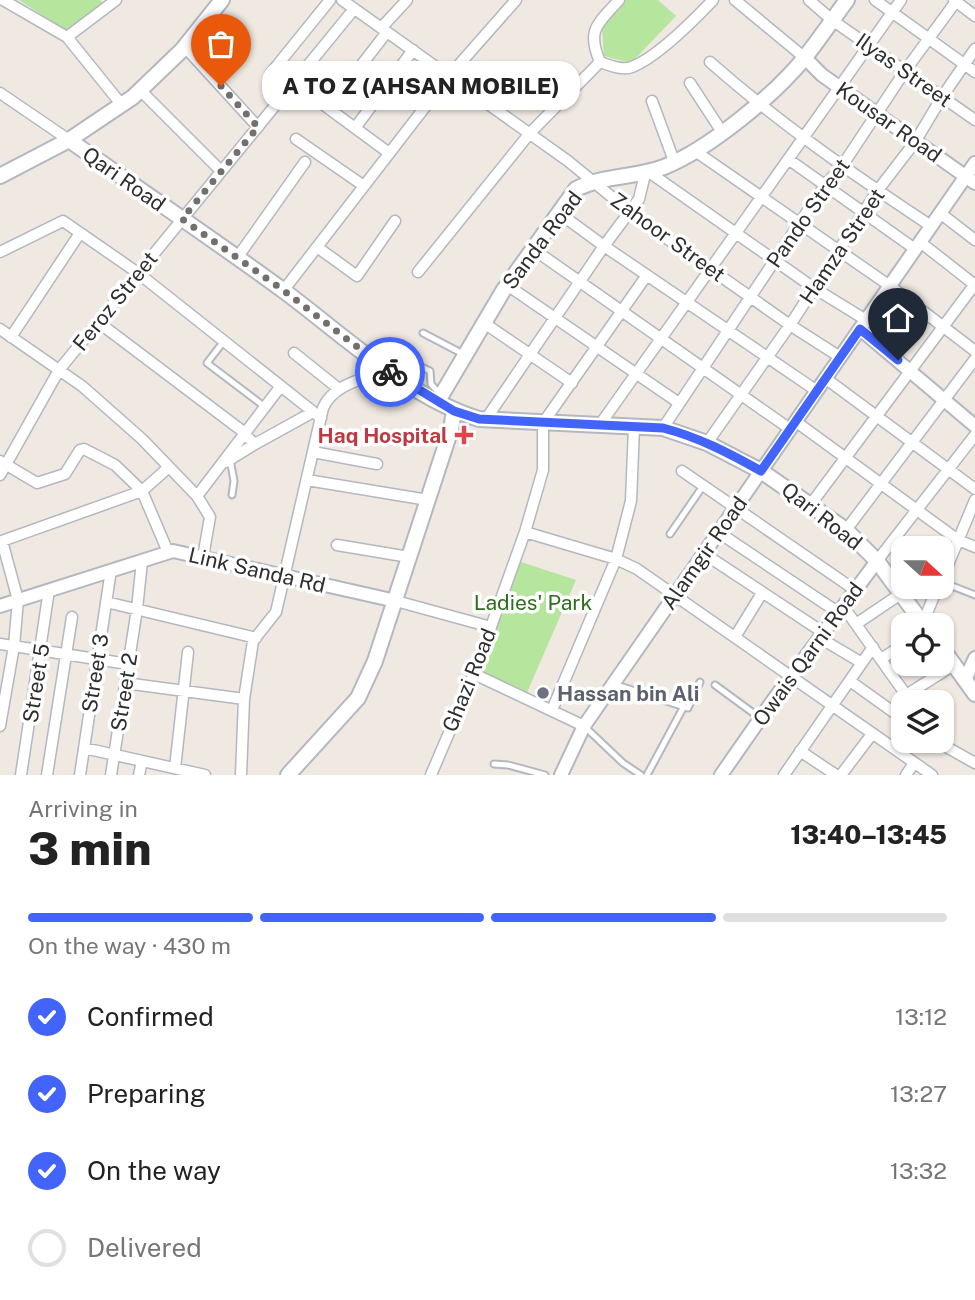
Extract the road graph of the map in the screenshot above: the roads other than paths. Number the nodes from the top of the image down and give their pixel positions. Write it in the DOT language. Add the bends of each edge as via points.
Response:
graph roads {
  1 [pos="3,0"];
  2 [pos="222,0"];
  3 [pos="330,0"];
  4 [pos="342,0"];
  5 [pos="407,0"];
  6 [pos="516,0"];
  7 [pos="619,0"];
  8 [pos="713,0"];
  9 [pos="735,0"];
  10 [pos="809,0"];
  11 [pos="847,0"];
  12 [pos="875,0"];
  13 [pos="901,0"];
  14 [pos="112,1"];
  15 [pos="956,1"];
  16 [pos="354,9"];
  17 [pos="893,12"];
  18 [pos="975,16"];
  19 [pos="832,20"];
  20 [pos="384,30"];
  21 [pos="67,37"];
  22 [pos="929,38"];
  23 [pos="184,46"];
  24 [pos="868,46"];
  25 [pos="975,49"];
  26 [pos="413,50"];
  27 [pos="805,58"];
  28 [pos="600,62"];
  29 [pos="710,62"];
  30 [pos="964,64"];
  31 [pos="905,71"];
  32 [pos="975,72"];
  33 [pos="271,73"];
  34 [pos="449,76"];
  35 [pos="294,83"];
  36 [pos="690,83"];
  37 [pos="839,87"];
  38 [pos="140,90"];
  39 [pos="0,93"];
  40 [pos="942,97"];
  41 [pos="652,101"];
  42 [pos="121,104"];
  43 [pos="758,104"];
  44 [pos="328,108"];
  45 [pos="876,114"];
  46 [pos="975,120"];
  47 [pos="258,127"];
  48 [pos="355,128"];
  49 [pos="722,132"];
  50 [pos="530,133"];
  51 [pos="804,136"];
  52 [pos="296,139"];
  53 [pos="69,140"];
  54 [pos="915,142"];
  55 [pos="695,151"];
  56 [pos="389,153"];
  57 [pos="788,159"];
  58 [pos="674,161"];
  59 [pos="305,162"];
  60 [pos="975,163"];
  61 [pos="842,166"];
  62 [pos="646,170"];
  63 [pos="221,171"];
  64 [pos="0,176"];
  65 [pos="970,179"];
  66 [pos="592,181"];
  67 [pos="825,185"];
  68 [pos="364,186"];
  69 [pos="878,190"];
  70 [pos="761,197"];
  71 [pos="628,211"];
  72 [pos="559,213"];
  73 [pos="863,214"];
  74 [pos="940,214"];
  75 [pos="182,219"];
  76 [pos="395,221"];
  77 [pos="800,223"];
  78 [pos="931,226"];
  79 [pos="80,233"];
  80 [pos="735,233"];
  81 [pos="975,240"];
  82 [pos="604,246"];
  83 [pos="918,246"];
  84 [pos="317,247"];
  85 [pos="533,249"];
  86 [pos="0,252"];
  87 [pos="838,252"];
  88 [pos="237,258"];
  89 [pos="775,260"];
  90 [pos="710,268"];
  91 [pos="418,272"];
  92 [pos="138,273"];
  93 [pos="647,275"];
  94 [pos="579,282"];
  95 [pos="507,285"];
  96 [pos="975,285"];
  97 [pos="890,286"];
  98 [pos="814,288"];
  99 [pos="283,290"];
  100 [pos="751,296"];
  101 [pos="687,301"];
  102 [pos="621,312"];
  103 [pos="555,318"];
  104 [pos="98,322"];
  105 [pos="484,323"];
  106 [pos="863,324"];
  107 [pos="790,325"];
  108 [pos="943,327"];
  109 [pos="0,329"];
  110 [pos="729,330"];
  111 [pos="423,333"];
  112 [pos="11,337"];
  113 [pos="660,339"];
  114 [pos="224,341"];
  115 [pos="597,346"];
  116 [pos="975,351"];
  117 [pos="294,353"];
  118 [pos="530,354"];
  119 [pos="465,355"];
  120 [pos="840,357"];
  121 [pos="766,358"];
  122 [pos="975,359"];
  123 [pos="411,362"];
  124 [pos="703,368"];
  125 [pos="59,370"];
  126 [pos="386,370"];
  127 [pos="910,371"];
  128 [pos="636,373"];
  129 [pos="825,379"];
  130 [pos="572,383"];
  131 [pos="281,386"];
  132 [pos="339,389"];
  133 [pos="817,391"];
  134 [pos="740,396"];
  135 [pos="440,398"];
  136 [pos="944,400"];
  137 [pos="679,403"];
  138 [pos="265,407"];
  139 [pos="454,411"];
  140 [pos="317,415"];
  141 [pos="876,416"];
  142 [pos="486,419"];
  143 [pos="543,423"];
  144 [pos="793,425"];
  145 [pos="599,426"];
  146 [pos="975,426"];
  147 [pos="634,427"];
  148 [pos="663,428"];
  149 [pos="245,433"];
  150 [pos="975,435"];
  151 [pos="912,442"];
  152 [pos="707,443"];
  153 [pos="255,444"];
  154 [pos="313,452"];
  155 [pos="845,458"];
  156 [pos="230,459"];
  157 [pos="3,463"];
  158 [pos="376,464"];
  159 [pos="220,465"];
  160 [pos="169,467"];
  161 [pos="948,469"];
  162 [pos="682,471"];
  163 [pos="761,471"];
  164 [pos="0,475"];
  165 [pos="307,480"];
  166 [pos="881,484"];
  167 [pos="703,486"];
  168 [pos="975,489"];
  169 [pos="142,491"];
  170 [pos="232,495"];
  171 [pos="197,496"];
  172 [pos="428,500"];
  173 [pos="975,500"];
  174 [pos="811,504"];
  175 [pos="735,508"];
  176 [pos="917,510"];
  177 [pos="846,530"];
  178 [pos="525,532"];
  179 [pos="718,533"];
  180 [pos="670,534"];
  181 [pos="958,540"];
  182 [pos="337,545"];
  183 [pos="975,547"];
  184 [pos="954,549"];
  185 [pos="168,552"];
  186 [pos="703,554"];
  187 [pos="203,557"];
  188 [pos="410,557"];
  189 [pos="616,559"];
  190 [pos="142,561"];
  191 [pos="877,561"];
  192 [pos="0,568"];
  193 [pos="111,570"];
  194 [pos="10,573"];
  195 [pos="285,575"];
  196 [pos="891,579"];
  197 [pos="954,587"];
  198 [pos="49,590"];
  199 [pos="855,590"];
  200 [pos="762,593"];
  201 [pos="674,595"];
  202 [pos="975,595"];
  203 [pos="893,599"];
  204 [pos="18,600"];
  205 [pos="396,601"];
  206 [pos="106,602"];
  207 [pos="0,606"];
  208 [pos="137,609"];
  209 [pos="841,609"];
  210 [pos="72,617"];
  211 [pos="856,624"];
  212 [pos="491,626"];
  213 [pos="822,635"];
  214 [pos="735,637"];
  215 [pos="256,638"];
  216 [pos="0,644"];
  217 [pos="14,646"];
  218 [pos="873,647"];
  219 [pos="41,650"];
  220 [pos="188,652"];
  221 [pos="891,653"];
  222 [pos="66,654"];
  223 [pos="975,658"];
  224 [pos="98,659"];
  225 [pos="881,659"];
  226 [pos="862,663"];
  227 [pos="128,664"];
  228 [pos="954,666"];
  229 [pos="474,674"];
  230 [pos="940,676"];
  231 [pos="790,678"];
  232 [pos="965,680"];
  233 [pos="699,681"];
  234 [pos="850,681"];
  235 [pos="125,683"];
  236 [pos="613,684"];
  237 [pos="715,685"];
  238 [pos="903,690"];
  239 [pos="920,690"];
  240 [pos="184,691"];
  241 [pos="975,694"];
  242 [pos="244,699"];
  243 [pos="831,706"];
  244 [pos="683,708"];
  245 [pos="552,710"];
  246 [pos="891,710"];
  247 [pos="760,718"];
  248 [pos="0,726"];
  249 [pos="584,726"];
  250 [pos="872,734"];
  251 [pos="84,748"];
  252 [pos="800,751"];
  253 [pos="954,751"];
  254 [pos="114,753"];
  255 [pos="142,761"];
  256 [pos="914,763"];
  257 [pos="975,763"];
  258 [pos="494,764"];
  259 [pos="175,768"];
  260 [pos="21,775"];
  261 [pos="47,775"];
  262 [pos="80,775"];
  263 [pos="111,775"];
  264 [pos="139,775"];
  265 [pos="205,775"];
  266 [pos="241,775"];
  267 [pos="288,775"];
  268 [pos="431,775"];
  269 [pos="545,775"];
  270 [pos="561,775"];
  271 [pos="641,775"];
  272 [pos="647,775"];
  273 [pos="721,775"];
  274 [pos="784,775"];
  275 [pos="838,775"];
  276 [pos="906,775"];
  277 [pos="932,775"];
  1 -- 21 [label="street"];
  2 -- 23 [label="main road"];
  3 -- 33 [label="street"];
  4 -- 16 [label="street, Zahoor Street"];
  5 -- 20 [label="street"];
  6 -- 34 [label="street"];
  7 -- 28 [label="street" via="593,34"];
  8 -- 28 [label="street" via="664,46 632,67"];
  9 -- 27 [label="street"];
  10 -- 19 [label="street, Ilyas Street"];
  11 -- 19 [label="main road, Sanda Road"];
  12 -- 17 [label="street"];
  13 -- 17 [label="street"];
  14 -- 21 [label="street"];
  15 -- 18 [label="street"];
  15 -- 22 [label="street, Pando Street"];
  16 -- 20 [label="street, Zahoor Street"];
  16 -- 35 [label="street, Feroz Street"];
  17 -- 22 [label="street"];
  17 -- 24 [label="street"];
  19 -- 24 [label="street, Ilyas Street"];
  19 -- 27 [label="main road, Sanda Road"];
  20 -- 26 [label="street, Zahoor Street"];
  20 -- 44 [label="street"];
  21 -- 42 [label="street"];
  22 -- 30 [label="street"];
  22 -- 31 [label="street, Pando Street"];
  23 -- 38 [label="main road"];
  23 -- 47 [label="street"];
  24 -- 31 [label="street, Ilyas Street"];
  24 -- 37 [label="street"];
  25 -- 30 [label="street, Hamza Street"];
  26 -- 34 [label="street, Zahoor Street"];
  26 -- 48 [label="street"];
  27 -- 37 [label="street, Kousar Road"];
  27 -- 43 [label="main road, Sanda Road"];
  28 -- 50 [label="street"];
  29 -- 43 [label="street"];
  30 -- 32 [label="street"];
  30 -- 40 [label="street, Hamza Street"];
  31 -- 40 [label="street, Ilyas Street"];
  31 -- 45 [label="street, Pando Street"];
  34 -- 50 [label="street, Zahoor Street"];
  34 -- 56 [label="street"];
  35 -- 44 [label="street"];
  35 -- 47 [label="street, Feroz Street"];
  36 -- 49 [label="street"];
  37 -- 45 [label="street, Kousar Road"];
  37 -- 51 [label="street"];
  38 -- 42 [label="main road"];
  38 -- 63 [label="street"];
  39 -- 53 [label="street, Qari Road"];
  40 -- 46 [label="street, Ilyas Street"];
  40 -- 54 [label="street, Hamza Street"];
  41 -- 58 [label="street"];
  42 -- 53 [label="main road"];
  43 -- 49 [label="main road, Sanda Road"];
  43 -- 51 [label="street"];
  44 -- 48 [label="street"];
  45 -- 54 [label="street, Kousar Road"];
  45 -- 61 [label="street, Pando Street"];
  47 -- 63 [label="street, Feroz Street"];
  48 -- 56 [label="street"];
  49 -- 55 [label="main road, Sanda Road"];
  50 -- 66 [label="street, Zahoor Street"];
  50 -- 91 [label="street"];
  51 -- 57 [label="street"];
  51 -- 61 [label="street"];
  52 -- 68 [label="street"];
  53 -- 64 [label="main road"];
  53 -- 75 [label="main road, Qari Road"];
  54 -- 65 [label="street, Kousar Road"];
  54 -- 69 [label="street, Hamza Street"];
  55 -- 58 [label="main road, Sanda Road"];
  55 -- 70 [label="street"];
  56 -- 68 [label="street"];
  57 -- 67 [label="street"];
  57 -- 70 [label="street"];
  58 -- 62 [label="main road, Sanda Road"];
  59 -- 88 [label="street"];
  60 -- 65 [label="street, Alamgir Road"];
  61 -- 67 [label="street, Pando Street"];
  61 -- 69 [label="street"];
  62 -- 66 [label="main road, Sanda Road"];
  62 -- 71 [label="street" via="639,199"];
  62 -- 80 [label="street"];
  63 -- 75 [label="street, Feroz Street"];
  65 -- 74 [label="street, Alamgir Road"];
  66 -- 71 [label="street, Zahoor Street"];
  66 -- 72 [label="main road, Sanda Road" via="576,189"];
  67 -- 73 [label="street"];
  67 -- 77 [label="street, Pando Street"];
  68 -- 84 [label="street"];
  69 -- 73 [label="street, Hamza Street"];
  69 -- 78 [label="street"];
  70 -- 77 [label="street"];
  70 -- 80 [label="street"];
  71 -- 82 [label="street"];
  71 -- 90 [label="street, Zahoor Street"];
  72 -- 82 [label="street"];
  72 -- 85 [label="main road, Sanda Road"];
  73 -- 83 [label="street"];
  73 -- 87 [label="street, Hamza Street"];
  74 -- 78 [label="street, Alamgir Road"];
  74 -- 81 [label="street"];
  75 -- 88 [label="main road, Qari Road"];
  75 -- 92 [label="street, Feroz Street"];
  76 -- 84 [label="street" via="357,276"];
  77 -- 87 [label="street"];
  77 -- 89 [label="street, Pando Street"];
  78 -- 83 [label="street, Alamgir Road"];
  79 -- 86 [label="street" via="63,221"];
  79 -- 92 [label="street"];
  79 -- 112 [label="street"];
  80 -- 89 [label="street"];
  80 -- 90 [label="street"];
  82 -- 93 [label="street"];
  82 -- 94 [label="street"];
  83 -- 96 [label="street"];
  83 -- 97 [label="street, Alamgir Road"];
  84 -- 99 [label="street"];
  85 -- 94 [label="street"];
  85 -- 95 [label="main road, Sanda Road"];
  87 -- 97 [label="street"];
  87 -- 98 [label="street, Hamza Street"];
  88 -- 99 [label="main road, Qari Road"];
  89 -- 98 [label="street"];
  89 -- 100 [label="street, Pando Street"];
  90 -- 100 [label="street, Zahoor Street"];
  90 -- 101 [label="street"];
  92 -- 104 [label="street, Feroz Street"];
  92 -- 114 [label="street"];
  93 -- 101 [label="street"];
  93 -- 102 [label="street"];
  94 -- 102 [label="street"];
  94 -- 103 [label="street"];
  95 -- 103 [label="street"];
  95 -- 105 [label="main road, Sanda Road"];
  96 -- 108 [label="street"];
  97 -- 106 [label="street, Alamgir Road"];
  97 -- 108 [label="street"];
  98 -- 106 [label="street"];
  98 -- 107 [label="street, Hamza Street"];
  99 -- 126 [label="main road, Qari Road"];
  100 -- 107 [label="street, Zahoor Street"];
  100 -- 110 [label="street, Pando Street"];
  101 -- 110 [label="street"];
  101 -- 113 [label="street"];
  102 -- 113 [label="street"];
  102 -- 115 [label="street"];
  103 -- 115 [label="street"];
  103 -- 118 [label="street"];
  104 -- 125 [label="street, Feroz Street"];
  104 -- 149 [label="street"];
  105 -- 118 [label="street"];
  105 -- 119 [label="main road, Sanda Road"];
  106 -- 120 [label="street, Alamgir Road"];
  106 -- 127 [label="street"];
  107 -- 120 [label="street, Zahoor Street"];
  107 -- 121 [label="street, Hamza Street"];
  108 -- 116 [label="street"];
  108 -- 127 [label="street"];
  109 -- 112 [label="street"];
  110 -- 121 [label="street"];
  110 -- 124 [label="street, Pando Street"];
  111 -- 119 [label="lane"];
  112 -- 125 [label="street"];
  113 -- 124 [label="street"];
  113 -- 128 [label="street"];
  114 -- 131 [label="street"];
  114 -- 138 [label="lane" via="207,363"];
  115 -- 128 [label="street"];
  115 -- 130 [label="street"];
  117 -- 132 [label="street"];
  118 -- 130 [label="street"];
  118 -- 142 [label="street"];
  119 -- 135 [label="main road, Sanda Road"];
  120 -- 129 [label="street, Alamgir Road"];
  121 -- 133 [label="street"];
  121 -- 134 [label="street, Hamza Street"];
  122 -- 136 [label="street"];
  123 -- 135 [label="lane" via="430,371 431,384"];
  124 -- 134 [label="street"];
  124 -- 137 [label="street, Pando Street"];
  125 -- 157 [label="street, Feroz Street"];
  125 -- 160 [label="street"];
  126 -- 132 [label="street"];
  126 -- 135 [label="main road, Qari Road"];
  127 -- 136 [label="street"];
  127 -- 141 [label="street"];
  128 -- 137 [label="street"];
  128 -- 145 [label="street"];
  129 -- 133 [label="street, Alamgir Road"];
  129 -- 141 [label="street"];
  130 -- 143 [label="street"];
  131 -- 138 [label="street"];
  131 -- 140 [label="street"];
  132 -- 140 [label="street"];
  133 -- 144 [label="street, Alamgir Road"];
  134 -- 144 [label="street"];
  134 -- 152 [label="street, Hamza Street"];
  135 -- 139 [label="main road, Qari Road"];
  136 -- 146 [label="street"];
  136 -- 151 [label="street"];
  137 -- 148 [label="street, Pando Street"];
  138 -- 149 [label="street"];
  139 -- 142 [label="main road, Qari Road"];
  139 -- 172 [label="main road"];
  140 -- 153 [label="street"];
  140 -- 154 [label="street"];
  141 -- 151 [label="street"];
  141 -- 155 [label="street"];
  142 -- 143 [label="main road, Qari Road"];
  143 -- 145 [label="main road, Qari Road"];
  143 -- 178 [label="street, Ghazi Road" via="543,470"];
  144 -- 155 [label="street"];
  144 -- 163 [label="street, Alamgir Road"];
  145 -- 147 [label="main road, Qari Road"];
  147 -- 148 [label="main road, Qari Road"];
  147 -- 189 [label="street" via="631,501"];
  148 -- 152 [label="main road, Qari Road"];
  149 -- 153 [label="street"];
  149 -- 159 [label="street"];
  150 -- 161 [label="street, Owais Qarni Road"];
  151 -- 161 [label="street"];
  151 -- 166 [label="street"];
  152 -- 163 [label="main road, Qari Road"];
  153 -- 156 [label="street"];
  154 -- 158 [label="street"];
  154 -- 165 [label="street"];
  155 -- 166 [label="street"];
  155 -- 174 [label="street"];
  156 -- 159 [label="street"];
  156 -- 170 [label="lane"];
  157 -- 164 [label="street, Feroz Street"];
  157 -- 169 [label="street" via="37,483 65,474 84,449 114,465"];
  159 -- 171 [label="street"];
  160 -- 169 [label="street"];
  160 -- 171 [label="street"];
  161 -- 168 [label="street"];
  161 -- 176 [label="street, Owais Qarni Road"];
  162 -- 167 [label="street"];
  163 -- 174 [label="main road, Qari Road"];
  163 -- 175 [label="street, Alamgir Road"];
  165 -- 172 [label="street"];
  165 -- 195 [label="street"];
  166 -- 176 [label="street"];
  166 -- 177 [label="street"];
  167 -- 175 [label="street"];
  167 -- 180 [label="lane"];
  169 -- 185 [label="street"];
  169 -- 194 [label="street" via="2,541"];
  171 -- 187 [label="street" via="210,517"];
  172 -- 188 [label="main road"];
  173 -- 181 [label="street"];
  174 -- 177 [label="main road, Qari Road"];
  175 -- 179 [label="street, Alamgir Road"];
  175 -- 199 [label="street"];
  176 -- 181 [label="street"];
  176 -- 191 [label="street, Owais Qarni Road"];
  177 -- 191 [label="main road, Qari Road"];
  178 -- 189 [label="street"];
  178 -- 212 [label="street, Ghazi Road"];
  179 -- 186 [label="street, Alamgir Road"];
  179 -- 209 [label="street"];
  181 -- 183 [label="street"];
  181 -- 184 [label="street"];
  182 -- 188 [label="street"];
  185 -- 187 [label="street, Link Sanda Rd"];
  185 -- 190 [label="street, Link Sanda Rd"];
  186 -- 200 [label="street"];
  186 -- 201 [label="street, Alamgir Road"];
  187 -- 195 [label="street, Link Sanda Rd"];
  188 -- 205 [label="main road"];
  189 -- 201 [label="street"];
  189 -- 245 [label="street"];
  190 -- 193 [label="street, Link Sanda Rd"];
  190 -- 208 [label="street, Street 2"];
  191 -- 196 [label="main road, Qari Road"];
  191 -- 199 [label="street, Owais Qarni Road"];
  192 -- 194 [label="street"];
  193 -- 198 [label="street, Link Sanda Rd"];
  193 -- 206 [label="street, Street 3"];
  194 -- 204 [label="street"];
  195 -- 205 [label="street, Link Sanda Rd"];
  195 -- 215 [label="street" via="276,612"];
  197 -- 202 [label="lane"];
  198 -- 204 [label="street, Link Sanda Rd"];
  198 -- 219 [label="street, Street 5"];
  199 -- 209 [label="street, Owais Qarni Road"];
  200 -- 213 [label="street"];
  200 -- 214 [label="street"];
  201 -- 214 [label="street"];
  201 -- 236 [label="street, Alamgir Road"];
  203 -- 211 [label="street"];
  204 -- 207 [label="street, Link Sanda Rd"];
  204 -- 217 [label="street"];
  205 -- 212 [label="street"];
  205 -- 267 [label="main road" via="358,698"];
  206 -- 208 [label="street"];
  206 -- 224 [label="street, Street 3"];
  208 -- 215 [label="street"];
  208 -- 227 [label="street, Street 2"];
  209 -- 211 [label="street"];
  209 -- 213 [label="street, Owais Qarni Road"];
  210 -- 222 [label="street"];
  211 -- 218 [label="street"];
  212 -- 229 [label="street, Ghazi Road"];
  213 -- 226 [label="street"];
  213 -- 231 [label="street, Owais Qarni Road"];
  214 -- 231 [label="street"];
  215 -- 242 [label="street"];
  216 -- 217 [label="street"];
  217 -- 219 [label="street"];
  217 -- 248 [label="street"];
  218 -- 225 [label="street"];
  218 -- 226 [label="street"];
  219 -- 222 [label="street"];
  219 -- 260 [label="street, Street 5"];
  220 -- 240 [label="street"];
  221 -- 225 [label="street"];
  222 -- 224 [label="street"];
  222 -- 261 [label="street"];
  223 -- 232 [label="street"];
  224 -- 227 [label="street"];
  224 -- 251 [label="street, Street 3"];
  225 -- 238 [label="street"];
  226 -- 234 [label="street"];
  227 -- 235 [label="street, Street 2"];
  228 -- 232 [label="main road"];
  229 -- 245 [label="street"];
  229 -- 268 [label="street, Ghazi Road"];
  230 -- 239 [label="street"];
  231 -- 243 [label="street"];
  231 -- 247 [label="street, Owais Qarni Road"];
  232 -- 241 [label="main road"];
  233 -- 244 [label="lane" via="690,707"];
  234 -- 243 [label="street"];
  234 -- 246 [label="street"];
  235 -- 240 [label="street"];
  235 -- 254 [label="street, Street 2"];
  236 -- 244 [label="lane"];
  236 -- 249 [label="street, Alamgir Road"];
  237 -- 247 [label="lane"];
  240 -- 242 [label="street"];
  240 -- 259 [label="street"];
  242 -- 266 [label="street"];
  243 -- 250 [label="street"];
  243 -- 252 [label="street"];
  244 -- 272 [label="lane"];
  245 -- 249 [label="street"];
  247 -- 273 [label="street, Owais Qarni Road"];
  249 -- 270 [label="street, Alamgir Road"];
  249 -- 271 [label="lane"];
  250 -- 256 [label="street"];
  250 -- 275 [label="street"];
  251 -- 254 [label="street"];
  251 -- 262 [label="street, Street 3"];
  252 -- 274 [label="street"];
  252 -- 275 [label="street"];
  253 -- 257 [label="street"];
  254 -- 255 [label="street"];
  254 -- 263 [label="street, Street 2"];
  255 -- 259 [label="street"];
  255 -- 264 [label="street"];
  256 -- 276 [label="street"];
  256 -- 277 [label="street"];
  258 -- 269 [label="lane"];
  259 -- 265 [label="street"];
}
